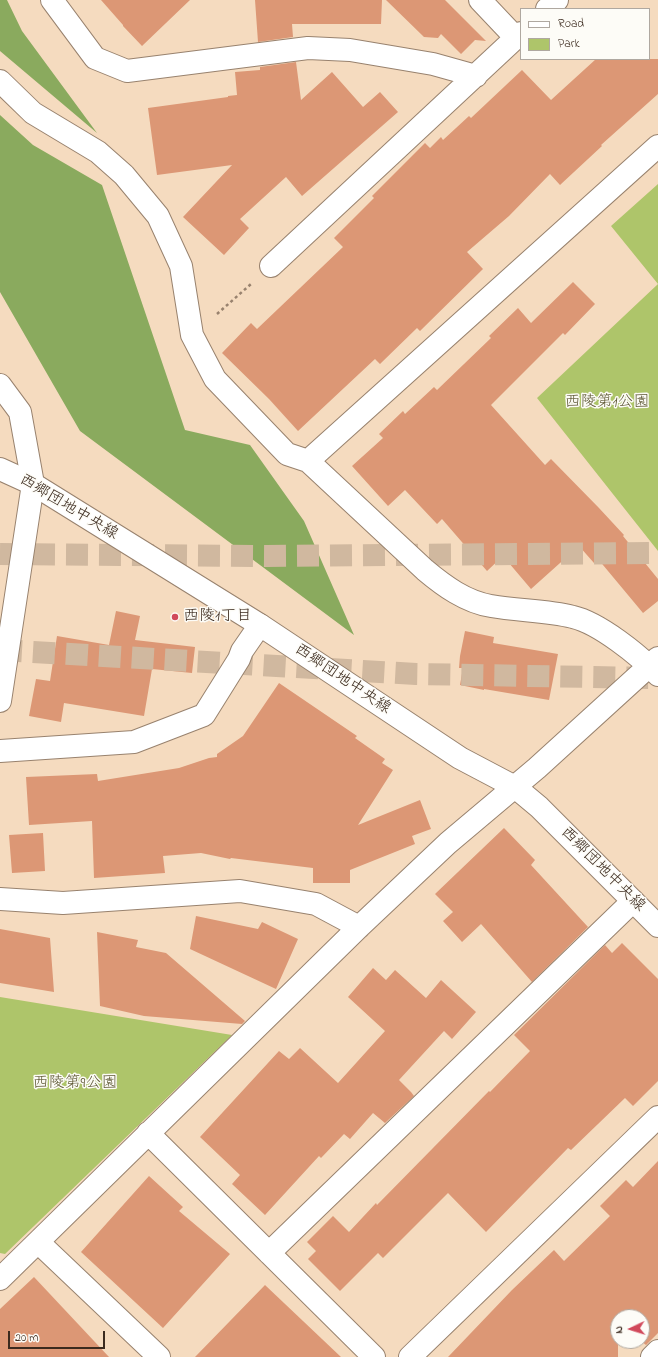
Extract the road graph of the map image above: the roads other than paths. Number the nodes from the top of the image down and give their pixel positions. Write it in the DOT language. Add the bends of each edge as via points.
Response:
graph roads {
  1 [pos="52,0"];
  2 [pos="480,0"];
  3 [pos="557,0"];
  4 [pos="548,8"];
  5 [pos="519,36"];
  6 [pos="476,76"];
  7 [pos="0,81"];
  8 [pos="658,146"];
  9 [pos="271,266"];
  10 [pos="0,385"];
  11 [pos="308,462"];
  12 [pos="0,468"];
  13 [pos="33,484"];
  14 [pos="260,625"];
  15 [pos="655,666"];
  16 [pos="0,701"];
  17 [pos="0,751"];
  18 [pos="515,787"];
  19 [pos="0,899"];
  20 [pos="633,901"];
  21 [pos="658,926"];
  22 [pos="359,927"];
  23 [pos="658,1117"];
  24 [pos="148,1133"];
  25 [pos="38,1242"];
  26 [pos="269,1253"];
  27 [pos="0,1279"];
  28 [pos="658,1351"];
  29 [pos="159,1357"];
  30 [pos="374,1357"];
  31 [pos="410,1357"];
  32 [pos="652,1357"];
  1 -- 6 [label="street" via="95,58 127,71 308,48 350,50 433,64"];
  2 -- 5 [label="street"];
  3 -- 4 [label="street"];
  5 -- 6 [label="street"];
  6 -- 9 [label="street"];
  7 -- 11 [label="street" via="33,113 98,152 124,175 158,216 181,266 192,335 215,379 287,454"];
  8 -- 11 [label="street"];
  10 -- 13 [label="street" via="20,412"];
  11 -- 15 [label="street" via="441,584 469,600 491,606 574,617 602,629"];
  12 -- 13 [label="street, 西郷団地中央線"];
  13 -- 14 [label="street, 西郷団地中央線"];
  13 -- 16 [label="street"];
  14 -- 17 [label="street" via="204,715 134,742"];
  14 -- 18 [label="street, 西郷団地中央線" via="460,758"];
  15 -- 18 [label="street"];
  18 -- 20 [label="street, 西郷団地中央線" via="539,807"];
  18 -- 22 [label="street" via="448,843"];
  19 -- 22 [label="street" via="63,903 240,891 316,904"];
  20 -- 21 [label="street, 西郷団地中央線"];
  20 -- 26 [label="street"];
  22 -- 24 [label="street"];
  23 -- 31 [label="street"];
  24 -- 25 [label="street"];
  24 -- 26 [label="street"];
  25 -- 27 [label="street"];
  25 -- 29 [label="street"];
  26 -- 30 [label="street"];
  28 -- 32 [label="street"];
}
